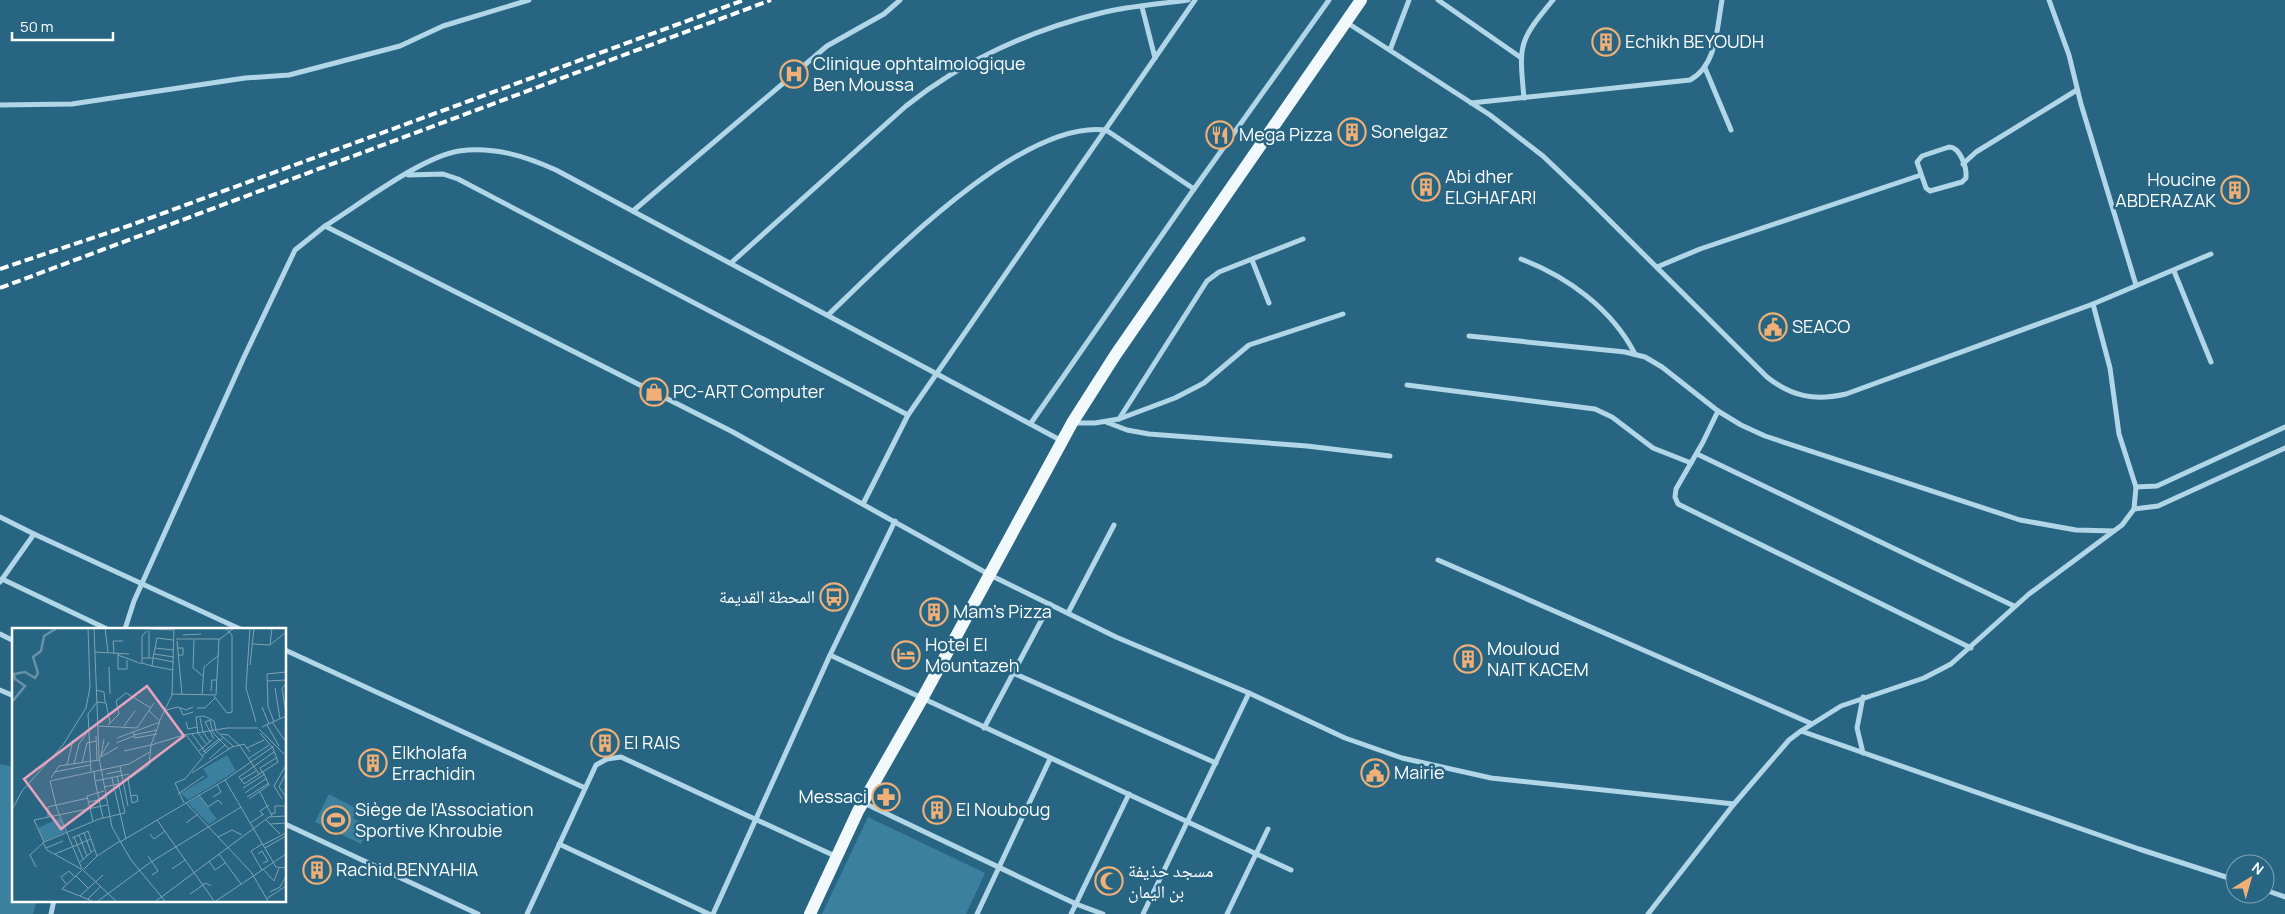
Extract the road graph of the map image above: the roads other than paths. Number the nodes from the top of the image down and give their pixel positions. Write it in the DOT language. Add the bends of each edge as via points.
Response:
graph roads {
  1 [pos="529,0"];
  2 [pos="900,0"];
  3 [pos="1188,0"];
  4 [pos="1195,0"];
  5 [pos="1330,0"];
  6 [pos="1361,0"];
  7 [pos="1409,0"];
  8 [pos="1438,0"];
  9 [pos="1553,0"];
  10 [pos="1722,0"];
  11 [pos="2049,0"];
  12 [pos="1142,7"];
  13 [pos="1346,22"];
  14 [pos="1390,50"];
  15 [pos="1155,58"];
  16 [pos="1520,58"];
  17 [pos="1705,68"];
  18 [pos="2077,90"];
  19 [pos="1524,98"];
  20 [pos="1471,103"];
  21 [pos="0,104"];
  22 [pos="1106,130"];
  23 [pos="1731,130"];
  24 [pos="1963,164"];
  25 [pos="405,175"];
  26 [pos="1921,175"];
  27 [pos="1194,189"];
  28 [pos="633,212"];
  29 [pos="325,226"];
  30 [pos="1303,239"];
  31 [pos="2211,254"];
  32 [pos="1521,259"];
  33 [pos="1252,260"];
  34 [pos="731,263"];
  35 [pos="1657,268"];
  36 [pos="2174,271"];
  37 [pos="2136,285"];
  38 [pos="1269,303"];
  39 [pos="2092,304"];
  40 [pos="828,314"];
  41 [pos="1343,314"];
  42 [pos="1468,336"];
  43 [pos="1635,354"];
  44 [pos="2211,362"];
  45 [pos="937,373"];
  46 [pos="1407,385"];
  47 [pos="1718,411"];
  48 [pos="908,415"];
  49 [pos="1119,419"];
  50 [pos="1106,422"];
  51 [pos="1031,423"];
  52 [pos="1072,423"];
  53 [pos="2285,427"];
  54 [pos="1062,441"];
  55 [pos="2285,448"];
  56 [pos="1696,454"];
  57 [pos="1390,456"];
  58 [pos="1691,463"];
  59 [pos="2136,487"];
  60 [pos="862,504"];
  61 [pos="2134,509"];
  62 [pos="0,517"];
  63 [pos="895,521"];
  64 [pos="1114,525"];
  65 [pos="2114,531"];
  66 [pos="34,534"];
  67 [pos="1438,560"];
  68 [pos="990,575"];
  69 [pos="1,581"];
  70 [pos="142,584"];
  71 [pos="1050,604"];
  72 [pos="2014,606"];
  73 [pos="1068,613"];
  74 [pos="105,628"];
  75 [pos="125,628"];
  76 [pos="238,628"];
  77 [pos="0,634"];
  78 [pos="12,640"];
  79 [pos="1971,648"];
  80 [pos="286,650"];
  81 [pos="830,655"];
  82 [pos="1013,673"];
  83 [pos="0,690"];
  84 [pos="1249,693"];
  85 [pos="12,695"];
  86 [pos="1863,697"];
  87 [pos="922,699"];
  88 [pos="1810,723"];
  89 [pos="984,728"];
  90 [pos="1800,730"];
  91 [pos="1864,753"];
  92 [pos="1050,759"];
  93 [pos="1216,763"];
  94 [pos="584,788"];
  95 [pos="1129,794"];
  96 [pos="863,802"];
  97 [pos="1734,804"];
  98 [pos="757,819"];
  99 [pos="1188,821"];
  100 [pos="286,824"];
  101 [pos="1268,829"];
  102 [pos="559,844"];
  103 [pos="1256,852"];
  104 [pos="837,856"];
  105 [pos="999,867"];
  106 [pos="1291,870"];
  107 [pos="2225,877"];
  108 [pos="1076,904"];
  109 [pos="478,914"];
  110 [pos="527,914"];
  111 [pos="709,914"];
  112 [pos="713,914"];
  113 [pos="810,914"];
  114 [pos="977,914"];
  115 [pos="1071,914"];
  116 [pos="1102,914"];
  117 [pos="1143,914"];
  118 [pos="1227,914"];
  119 [pos="1648,914"];
  1 -- 21 [label="street" via="443,26 400,46 289,75 245,78 72,104"];
  2 -- 28 [label="street" via="884,14 827,46"];
  3 -- 12 [label="street"];
  4 -- 15 [label="street"];
  5 -- 27 [label="street"];
  6 -- 13 [label="main road"];
  7 -- 14 [label="street"];
  8 -- 16 [label="street"];
  9 -- 16 [label="street" via="1526,34"];
  10 -- 17 [label="street"];
  11 -- 18 [label="street" via="2069,54"];
  12 -- 15 [label="street"];
  12 -- 34 [label="street" via="1102,13 1032,35 991,52 931,86"];
  13 -- 14 [label="street"];
  13 -- 52 [label="main road" via="1116,354"];
  14 -- 20 [label="street"];
  15 -- 22 [label="street"];
  16 -- 19 [label="street"];
  17 -- 19 [label="street" via="1696,77 1683,81"];
  17 -- 23 [label="street"];
  18 -- 24 [label="street" via="1976,152"];
  18 -- 37 [label="street"];
  19 -- 20 [label="street"];
  20 -- 35 [label="street" via="1517,135 1561,173"];
  22 -- 27 [label="street"];
  22 -- 40 [label="street" via="1092,128 1070,132 1013,157 933,218"];
  22 -- 45 [label="street"];
  24 -- 26 [label="street" via="1967,175 1965,180 1934,191 1928,190"];
  24 -- 26 [label="street" via="1959,151 1949,147 1919,158 1917,166"];
  25 -- 28 [label="street" via="434,158 458,151 506,152 556,170"];
  25 -- 29 [label="street"];
  25 -- 48 [label="street" via="437,174 458,179"];
  26 -- 35 [label="street" via="1700,249"];
  27 -- 51 [label="street"];
  28 -- 34 [label="street"];
  29 -- 60 [label="street" via="731,431"];
  29 -- 70 [label="street" via="295,250"];
  30 -- 33 [label="street"];
  31 -- 36 [label="street"];
  32 -- 43 [label="street" via="1548,270 1573,286 1616,323"];
  33 -- 38 [label="street"];
  33 -- 49 [label="street" via="1219,272 1202,286"];
  34 -- 40 [label="street"];
  35 -- 39 [label="street" via="1780,388 1812,398 1846,394"];
  36 -- 37 [label="street"];
  36 -- 44 [label="street"];
  37 -- 39 [label="street"];
  39 -- 59 [label="street" via="2110,368 2119,434"];
  40 -- 45 [label="street"];
  41 -- 49 [label="street" via="1249,345 1195,389"];
  42 -- 43 [label="street"];
  43 -- 47 [label="street" via="1662,366"];
  45 -- 48 [label="street"];
  45 -- 51 [label="street"];
  46 -- 58 [label="street" via="1595,409 1612,417 1653,448"];
  47 -- 56 [label="street"];
  47 -- 65 [label="street" via="1765,436 2020,520 2076,530"];
  48 -- 60 [label="street"];
  49 -- 50 [label="street"];
  50 -- 52 [label="street"];
  50 -- 57 [label="street" via="1143,434 1299,445"];
  51 -- 54 [label="street"];
  52 -- 54 [label="main road"];
  53 -- 59 [label="street" via="2157,486"];
  54 -- 68 [label="main road"];
  55 -- 61 [label="street" via="2158,506"];
  56 -- 58 [label="street"];
  56 -- 72 [label="street"];
  58 -- 79 [label="street" via="1675,493 1676,501 1682,507"];
  59 -- 61 [label="street"];
  60 -- 63 [label="street"];
  61 -- 65 [label="street"];
  62 -- 66 [label="street"];
  63 -- 68 [label="street"];
  63 -- 81 [label="street"];
  64 -- 73 [label="street"];
  65 -- 72 [label="street"];
  66 -- 69 [label="street"];
  66 -- 70 [label="street"];
  67 -- 88 [label="street"];
  68 -- 71 [label="street"];
  68 -- 87 [label="main road"];
  69 -- 74 [label="street"];
  70 -- 75 [label="street"];
  70 -- 76 [label="street"];
  71 -- 73 [label="street"];
  71 -- 82 [label="street"];
  72 -- 79 [label="street"];
  73 -- 84 [label="street" via="1116,637"];
  77 -- 78 [label="street"];
  79 -- 86 [label="street" via="1952,664 1924,678"];
  80 -- 94 [label="street"];
  81 -- 87 [label="street"];
  81 -- 98 [label="street"];
  82 -- 89 [label="street"];
  82 -- 93 [label="street"];
  83 -- 85 [label="street"];
  84 -- 93 [label="street"];
  84 -- 97 [label="street" via="1345,738 1431,766 1521,782"];
  86 -- 88 [label="street"];
  86 -- 91 [label="street" via="1857,728"];
  87 -- 89 [label="street"];
  87 -- 96 [label="main road"];
  88 -- 90 [label="street"];
  89 -- 92 [label="street"];
  90 -- 91 [label="street"];
  90 -- 97 [label="street"];
  91 -- 107 [label="street"];
  92 -- 95 [label="street"];
  92 -- 105 [label="street"];
  93 -- 99 [label="street"];
  94 -- 98 [label="street" via="596,765 621,757"];
  94 -- 102 [label="street"];
  95 -- 99 [label="street"];
  95 -- 108 [label="street"];
  96 -- 104 [label="main road"];
  96 -- 105 [label="street"];
  97 -- 119 [label="street"];
  98 -- 104 [label="street"];
  98 -- 112 [label="street"];
  99 -- 103 [label="street"];
  99 -- 117 [label="street"];
  100 -- 109 [label="street"];
  101 -- 103 [label="street"];
  102 -- 110 [label="street"];
  102 -- 111 [label="street"];
  103 -- 106 [label="street"];
  103 -- 118 [label="street"];
  104 -- 113 [label="main road"];
  105 -- 108 [label="street"];
  105 -- 114 [label="street"];
  108 -- 115 [label="street"];
  108 -- 116 [label="street"];
}
